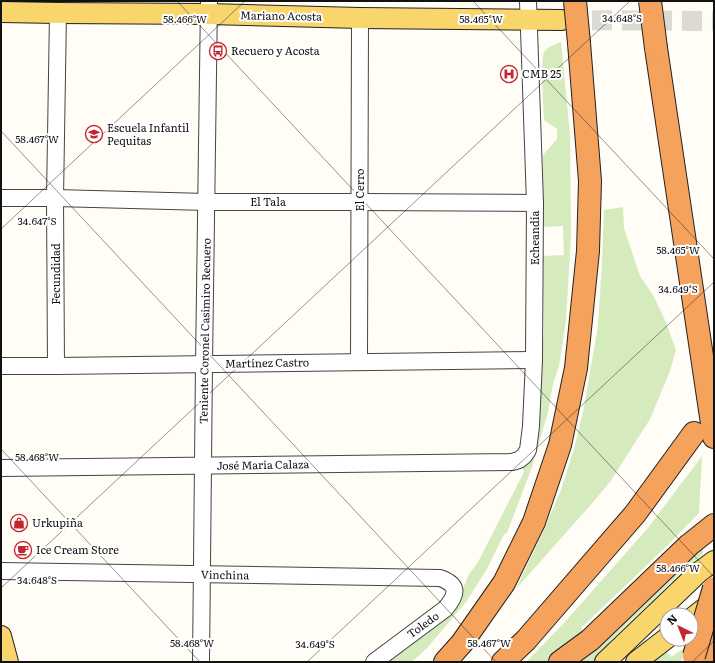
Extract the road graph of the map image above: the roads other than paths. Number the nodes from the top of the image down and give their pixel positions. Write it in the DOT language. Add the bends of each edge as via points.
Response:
graph roads {
  1 [pos="575,1"];
  2 [pos="650,1"];
  3 [pos="209,8"];
  4 [pos="528,10"];
  5 [pos="1,12"];
  6 [pos="58,13"];
  7 [pos="360,18"];
  8 [pos="562,20"];
  9 [pos="1,198"];
  10 [pos="55,198"];
  11 [pos="207,202"];
  12 [pos="360,202"];
  13 [pos="535,203"];
  14 [pos="534,360"];
  15 [pos="359,362"];
  16 [pos="204,364"];
  17 [pos="1,366"];
  18 [pos="56,366"];
  19 [pos="704,435"];
  20 [pos="524,456"];
  21 [pos="203,465"];
  22 [pos="1,468"];
  23 [pos="714,524"];
  24 [pos="714,561"];
  25 [pos="1,571"];
  26 [pos="203,574"];
  27 [pos="448,580"];
  28 [pos="714,588"];
  29 [pos="714,601"];
  30 [pos="699,613"];
  31 [pos="714,624"];
  32 [pos="1,636"];
  33 [pos="714,641"];
  34 [pos="659,644"];
  35 [pos="698,660"];
  36 [pos="8,662"];
  37 [pos="201,662"];
  38 [pos="374,662"];
  39 [pos="445,662"];
  40 [pos="503,662"];
  41 [pos="560,662"];
  42 [pos="605,662"];
  43 [pos="636,662"];
  1 -- 39 [label="highway, bridge" via="590,181 588,251 576,368 560,445 534,522 504,583 462,643"];
  2 -- 19 [label="highway, bridge"];
  3 -- 6 [label="main road, Mariano Acosta"];
  3 -- 7 [label="main road, Mariano Acosta"];
  3 -- 11 [label="street, Teniente Coronel Casimiro Recuero"];
  4 -- 7 [label="main road, Mariano Acosta"];
  4 -- 8 [label="main road, Mariano Acosta"];
  4 -- 13 [label="street, Echeandía"];
  5 -- 6 [label="main road, Mariano Acosta"];
  6 -- 10 [label="street, Fecundidad"];
  7 -- 12 [label="street, El Cerro"];
  9 -- 10 [label="street, El Tala"];
  10 -- 11 [label="street, El Tala"];
  10 -- 18 [label="street, Fecundidad"];
  11 -- 12 [label="street, El Tala"];
  11 -- 16 [label="street, Teniente Coronel Casimiro Recuero"];
  12 -- 13 [label="street, El Tala"];
  12 -- 15 [label="street, El Cerro"];
  13 -- 14 [label="street, Echeandía"];
  14 -- 15 [label="street, Martínez Castro"];
  14 -- 20 [label="street, Echeandía" via="531,426 528,450"];
  15 -- 16 [label="street, Martínez Castro"];
  16 -- 18 [label="street, Martínez Castro"];
  16 -- 21 [label="street, Teniente Coronel Casimiro Recuero"];
  17 -- 18 [label="street, Martínez Castro"];
  19 -- 40 [label="highway" via="526,640"];
  20 -- 21 [label="street, José María Calaza" via="512,462"];
  21 -- 22 [label="street, José María Calaza"];
  21 -- 26 [label="street, Teniente Coronel Casimiro Recuero"];
  23 -- 41 [label="highway" via="590,640"];
  24 -- 42 [label="main road" via="699,572"];
  25 -- 26 [label="street, Vinchina"];
  26 -- 27 [label="street, Vinchina"];
  26 -- 37 [label="street, Teniente Coronel Casimiro Recuero"];
  27 -- 38 [label="street, Toledo" via="454,586 455,596 452,602"];
  28 -- 35 [label="highway, bridge"];
  29 -- 30 [label="main road"];
  31 -- 33 [label="highway"];
  32 -- 36 [label="main road"];
  33 -- 35 [label="highway"];
  34 -- 43 [label="main road"];
}
